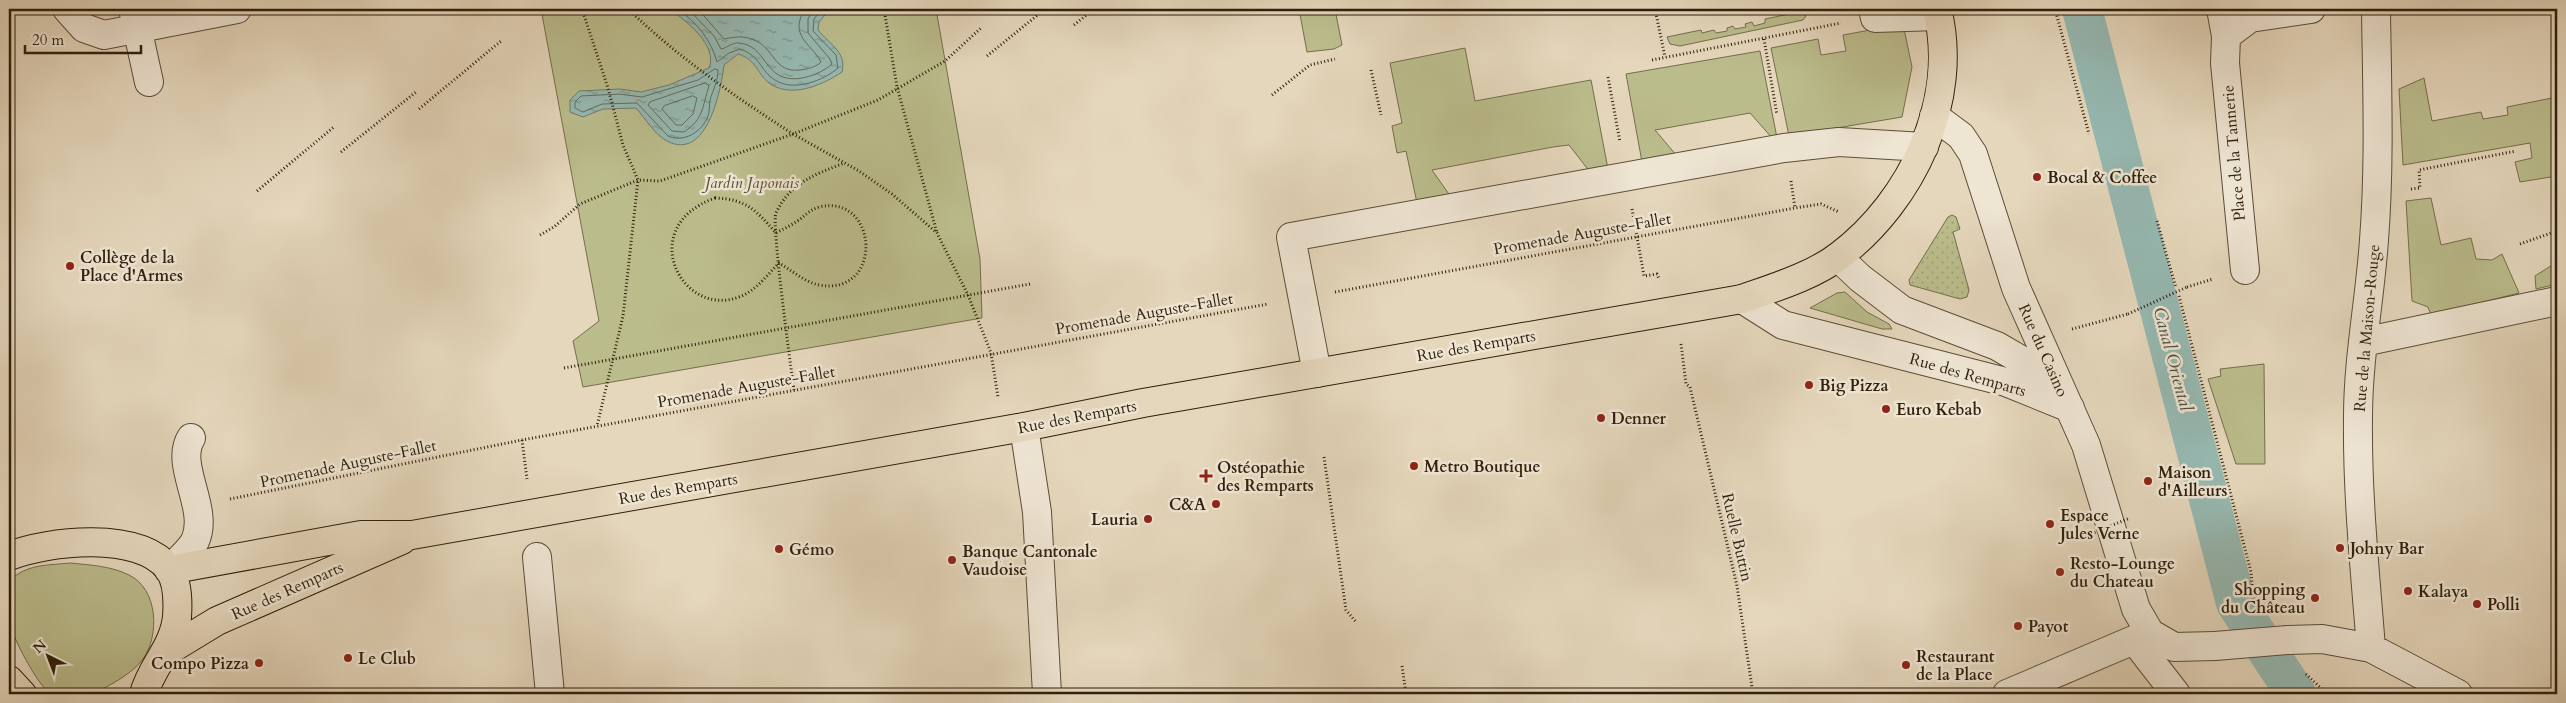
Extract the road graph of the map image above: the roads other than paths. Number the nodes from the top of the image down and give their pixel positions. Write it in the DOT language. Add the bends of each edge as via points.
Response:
graph roads {
  1 [pos="67,9"];
  2 [pos="237,9"];
  3 [pos="2221,9"];
  4 [pos="2311,9"];
  5 [pos="2376,9"];
  6 [pos="1938,12"];
  7 [pos="1874,13"];
  8 [pos="135,19"];
  9 [pos="2226,36"];
  10 [pos="149,82"];
  11 [pos="1934,116"];
  12 [pos="1924,147"];
  13 [pos="1838,257"];
  14 [pos="2244,270"];
  15 [pos="1742,299"];
  16 [pos="2557,301"];
  17 [pos="2364,342"];
  18 [pos="1317,373"];
  19 [pos="2070,408"];
  20 [pos="1024,427"];
  21 [pos="191,438"];
  22 [pos="412,535"];
  23 [pos="9,556"];
  24 [pos="537,557"];
  25 [pos="169,570"];
  26 [pos="2143,637"];
  27 [pos="2371,648"];
  28 [pos="166,652"];
  29 [pos="141,691"];
  30 [pos="550,694"];
  31 [pos="1048,694"];
  32 [pos="2006,694"];
  33 [pos="2176,694"];
  34 [pos="2458,694"];
  1 -- 8 [label="street" via="84,28 104,35"];
  2 -- 8 [label="street"];
  3 -- 9 [label="street, Place de la Tannerie"];
  4 -- 9 [label="street" via="2250,18"];
  5 -- 17 [label="street, Rue de la Maison-Rouge" via="2376,196"];
  6 -- 7 [label="street"];
  6 -- 11 [label="main road" via="1943,47"];
  8 -- 10 [label="street"];
  9 -- 14 [label="street, Place de la Tannerie" via="2225,72"];
  11 -- 12 [label="main road, Rue des Remparts"];
  11 -- 19 [label="street, Rue du Casino" via="1961,136 1972,154 2016,288 2040,348"];
  12 -- 13 [label="main road, Rue des Remparts" via="1892,204"];
  12 -- 18 [label="street" via="1839,142 1784,148 1291,237"];
  13 -- 15 [label="main road, Rue des Remparts" via="1792,281"];
  13 -- 19 [label="street, Rue des Remparts" via="1902,310 1997,346 2028,364"];
  15 -- 18 [label="main road, Rue des Remparts"];
  15 -- 19 [label="street, Rue des Remparts" via="1783,326 2006,382"];
  16 -- 17 [label="street"];
  17 -- 27 [label="street, Rue de la Maison-Rouge" via="2358,417 2359,483"];
  18 -- 20 [label="main road, Rue des Remparts"];
  19 -- 26 [label="street, Rue du Casino" via="2086,445"];
  20 -- 22 [label="main road, Rue des Remparts"];
  20 -- 31 [label="street" via="1036,512"];
  21 -- 25 [label="street" via="185,452 199,524 195,541"];
  22 -- 25 [label="main road, Rue des Remparts" via="361,535"];
  22 -- 28 [label="main road, Rue des Remparts" via="217,621"];
  23 -- 25 [label="main road" via="31,548 105,543 142,549"];
  24 -- 30 [label="street"];
  25 -- 28 [label="main road" via="177,600 177,620"];
  26 -- 27 [label="street, Rue du Casino, bridge" via="2174,647 2322,639"];
  26 -- 32 [label="street"];
  26 -- 33 [label="street"];
  27 -- 34 [label="street, Rue du Casino"];
  28 -- 29 [label="main road"];
}
